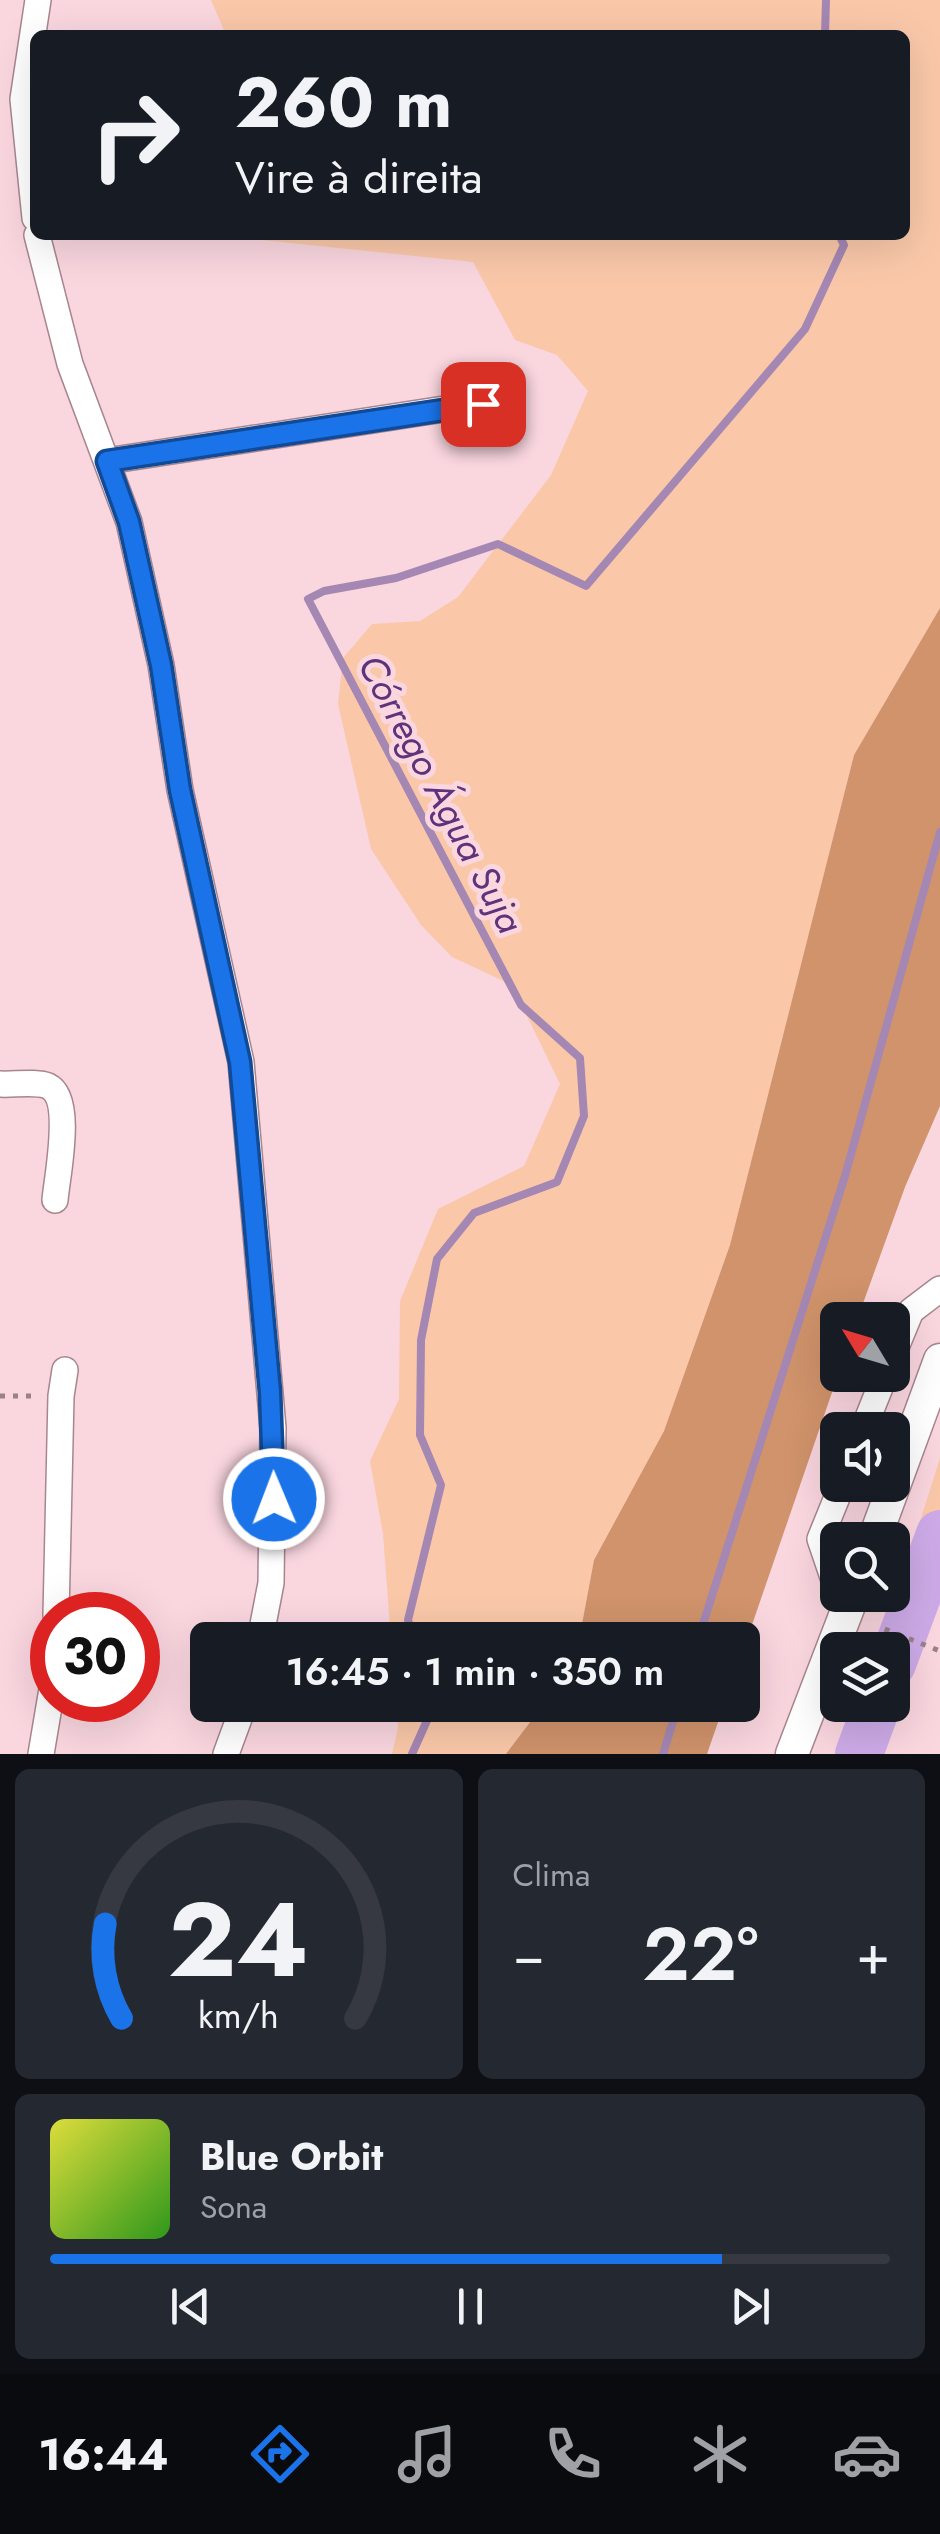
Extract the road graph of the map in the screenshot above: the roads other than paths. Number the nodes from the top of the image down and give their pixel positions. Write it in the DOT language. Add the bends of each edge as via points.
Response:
graph roads {
  1 [pos="38,0"];
  2 [pos="34,30"];
  3 [pos="30,53"];
  4 [pos="30,169"];
  5 [pos="39,240"];
  6 [pos="483,404"];
  7 [pos="107,461"];
  8 [pos="0,1084"];
  9 [pos="55,1200"];
  10 [pos="940,1288"];
  11 [pos="910,1313"];
  12 [pos="940,1360"];
  13 [pos="63,1383"];
  14 [pos="881,1522"];
  15 [pos="57,1592"];
  16 [pos="839,1612"];
  17 [pos="264,1622"];
  18 [pos="46,1722"];
  19 [pos="238,1722"];
  20 [pos="41,1754"];
  21 [pos="226,1754"];
  22 [pos="792,1754"];
  1 -- 2 [label="street"];
  3 -- 4 [label="street" via="23,100"];
  5 -- 7 [label="street" via="70,364"];
  6 -- 7 [label="street"];
  7 -- 17 [label="street" via="129,522 161,665 180,790 240,1062 273,1428 272,1583"];
  8 -- 9 [label="street" via="47,1086 57,1094 63,1108"];
  10 -- 11 [label="street"];
  12 -- 14 [label="main road"];
  13 -- 15 [label="street"];
  16 -- 22 [label="main road"];
  18 -- 20 [label="street"];
  19 -- 21 [label="street"];
}
